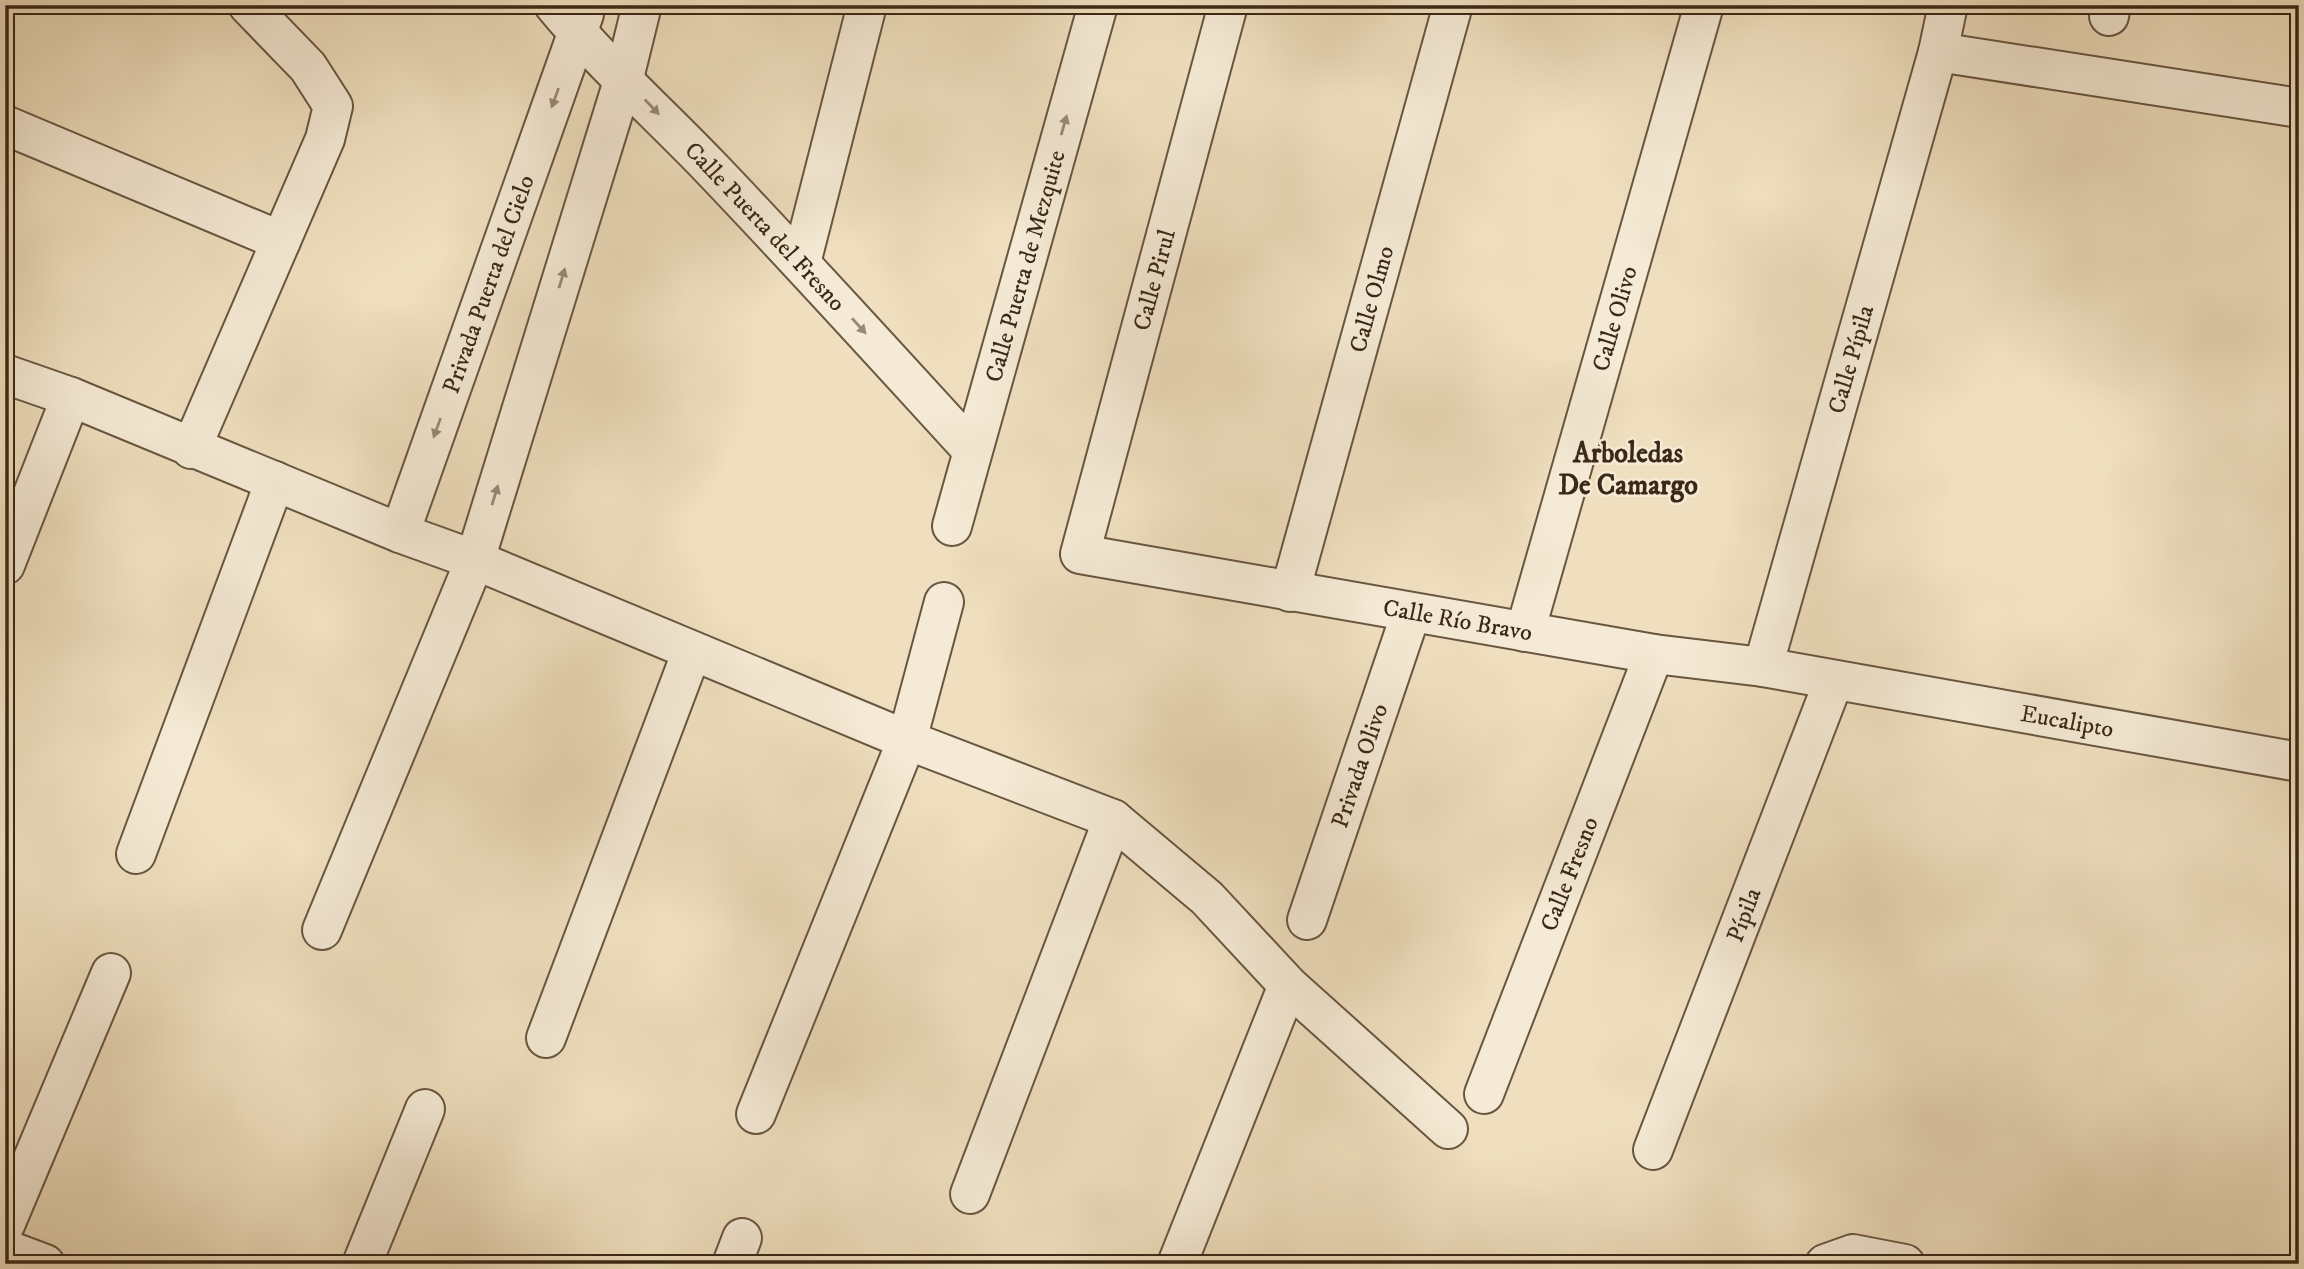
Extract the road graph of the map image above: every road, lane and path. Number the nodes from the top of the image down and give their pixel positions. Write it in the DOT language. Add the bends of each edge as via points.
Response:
graph roads {
  1 [pos="248,5"];
  2 [pos="554,5"];
  3 [pos="642,5"];
  4 [pos="867,5"];
  5 [pos="1097,5"];
  6 [pos="1228,5"];
  7 [pos="1453,5"];
  8 [pos="1704,5"];
  9 [pos="1948,5"];
  10 [pos="582,20"];
  11 [pos="1938,52"];
  12 [pos="624,78"];
  13 [pos="2299,108"];
  14 [pos="5,125"];
  15 [pos="281,241"];
  16 [pos="801,263"];
  17 [pos="5,374"];
  18 [pos="71,397"];
  19 [pos="191,450"];
  20 [pos="972,450"];
  21 [pos="275,481"];
  22 [pos="952,526"];
  23 [pos="400,533"];
  24 [pos="1080,554"];
  25 [pos="475,561"];
  26 [pos="5,565"];
  27 [pos="1290,592"];
  28 [pos="944,602"];
  29 [pos="1411,613"];
  30 [pos="1525,632"];
  31 [pos="692,650"];
  32 [pos="1654,654"];
  33 [pos="1763,667"];
  34 [pos="1834,681"];
  35 [pos="906,740"];
  36 [pos="2299,762"];
  37 [pos="1113,819"];
  38 [pos="136,854"];
  39 [pos="1307,920"];
  40 [pos="322,930"];
  41 [pos="111,973"];
  42 [pos="1288,985"];
  43 [pos="546,1038"];
  44 [pos="1484,1094"];
  45 [pos="425,1109"];
  46 [pos="755,1114"];
  47 [pos="1448,1129"];
  48 [pos="1653,1150"];
  49 [pos="970,1194"];
  50 [pos="5,1225"];
  51 [pos="5,1249"];
  52 [pos="45,1264"];
  53 [pos="362,1264"];
  54 [pos="1177,1264"];
  55 [pos="1825,1264"];
  56 [pos="1905,1264"];
  1 -- 15 [label="street" via="308,67 333,106 325,139"];
  2 -- 10 [label="street, Calle Puerta del Fresno"];
  3 -- 12 [label="street"];
  4 -- 16 [label="street"];
  20 -- 5 [label="street, Calle Puerta de Mezquite, one-way"];
  6 -- 24 [label="street, Calle Pirul"];
  7 -- 27 [label="street, Calle Olmo"];
  8 -- 30 [label="street, Calle Olivo"];
  9 -- 11 [label="street, Calle Pípila"];
  10 -- 12 [label="street, Calle Puerta del Fresno"];
  10 -- 23 [label="street, Privada Puerta del Cielo, one-way"];
  11 -- 13 [label="street"];
  11 -- 33 [label="street, Calle Pípila"];
  12 -- 16 [label="street, Calle Puerta del Fresno, one-way"];
  25 -- 12 [label="street, one-way"];
  14 -- 15 [label="street"];
  15 -- 19 [label="street"];
  16 -- 20 [label="street, Calle Puerta del Fresno, one-way"];
  17 -- 18 [label="street"];
  18 -- 19 [label="street"];
  18 -- 26 [label="street"];
  19 -- 21 [label="street"];
  20 -- 22 [label="street, Calle Puerta de Mezquite"];
  21 -- 23 [label="street"];
  21 -- 38 [label="street"];
  23 -- 25 [label="street"];
  24 -- 27 [label="street, Calle Río Bravo"];
  25 -- 31 [label="street"];
  25 -- 40 [label="street"];
  27 -- 29 [label="street, Calle Río Bravo"];
  28 -- 35 [label="street"];
  29 -- 30 [label="street, Calle Río Bravo"];
  29 -- 39 [label="street, Privada Olivo"];
  30 -- 32 [label="street, Calle Río Bravo"];
  31 -- 35 [label="street"];
  31 -- 43 [label="street"];
  32 -- 33 [label="street, Calle Río Bravo"];
  32 -- 44 [label="street, Calle Fresno"];
  33 -- 34 [label="street, Calle Río Bravo"];
  34 -- 36 [label="street, Eucalipto"];
  34 -- 48 [label="street, Pípila"];
  35 -- 37 [label="street"];
  35 -- 46 [label="street"];
  37 -- 42 [label="street" via="1207,898"];
  37 -- 49 [label="street"];
  41 -- 50 [label="street"];
  42 -- 47 [label="street"];
  42 -- 54 [label="street"];
  45 -- 53 [label="street"];
  51 -- 52 [label="street"];
  55 -- 56 [label="street" via="1853,1254"];
}
